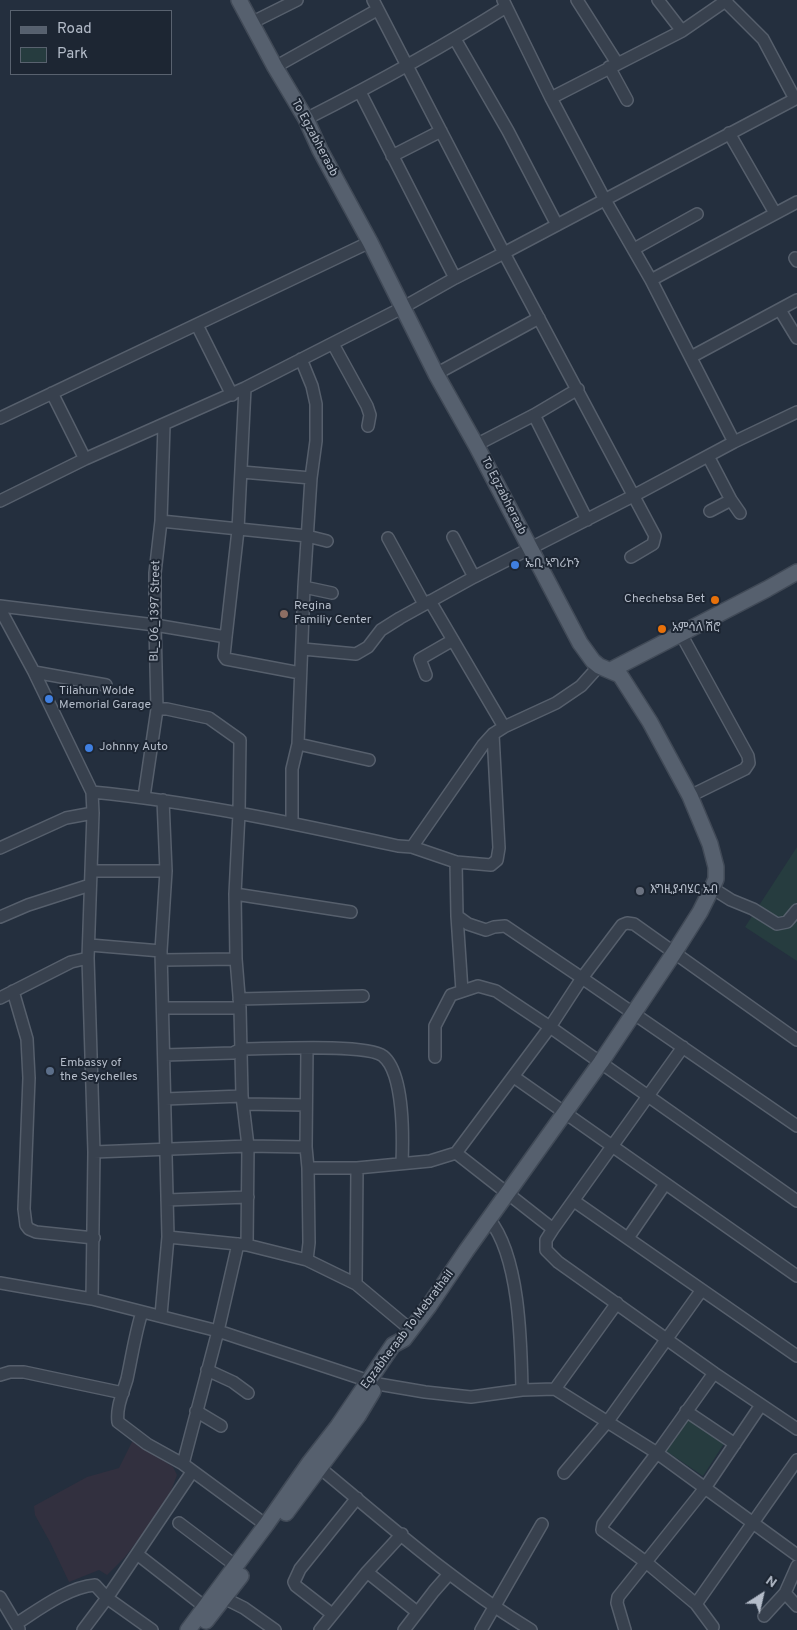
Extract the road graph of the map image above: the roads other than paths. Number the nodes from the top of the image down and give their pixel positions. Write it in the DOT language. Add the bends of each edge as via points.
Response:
graph roads {
  1 [pos="239,0"];
  2 [pos="297,0"];
  3 [pos="577,0"];
  4 [pos="658,0"];
  5 [pos="726,1"];
  6 [pos="505,4"];
  7 [pos="375,5"];
  8 [pos="251,23"];
  9 [pos="682,31"];
  10 [pos="456,39"];
  11 [pos="613,65"];
  12 [pos="408,66"];
  13 [pos="275,67"];
  14 [pos="360,92"];
  15 [pos="551,98"];
  16 [pos="796,98"];
  17 [pos="627,100"];
  18 [pos="306,119"];
  19 [pos="441,131"];
  20 [pos="729,134"];
  21 [pos="392,156"];
  22 [pos="605,200"];
  23 [pos="797,202"];
  24 [pos="775,213"];
  25 [pos="697,214"];
  26 [pos="557,226"];
  27 [pos="370,242"];
  28 [pos="634,249"];
  29 [pos="504,253"];
  30 [pos="455,278"];
  31 [pos="651,280"];
  32 [pos="797,300"];
  33 [pos="402,308"];
  34 [pos="780,310"];
  35 [pos="539,318"];
  36 [pos="197,325"];
  37 [pos="797,338"];
  38 [pos="333,344"];
  39 [pos="690,357"];
  40 [pos="301,359"];
  41 [pos="436,374"];
  42 [pos="245,388"];
  43 [pos="578,389"];
  44 [pos="52,393"];
  45 [pos="232,395"];
  46 [pos="797,412"];
  47 [pos="534,415"];
  48 [pos="0,418"];
  49 [pos="164,425"];
  50 [pos="368,426"];
  51 [pos="734,442"];
  52 [pos="476,445"];
  53 [pos="708,456"];
  54 [pos="85,459"];
  55 [pos="242,472"];
  56 [pos="311,478"];
  57 [pos="635,495"];
  58 [pos="731,500"];
  59 [pos="0,501"];
  60 [pos="710,511"];
  61 [pos="740,513"];
  62 [pos="161,520"];
  63 [pos="587,520"];
  64 [pos="238,530"];
  65 [pos="307,536"];
  66 [pos="453,537"];
  67 [pos="388,538"];
  68 [pos="327,541"];
  69 [pos="530,550"];
  70 [pos="631,557"];
  71 [pos="797,572"];
  72 [pos="474,577"];
  73 [pos="797,581"];
  74 [pos="304,587"];
  75 [pos="332,594"];
  76 [pos="427,603"];
  77 [pos="0,607"];
  78 [pos="154,624"];
  79 [pos="226,637"];
  80 [pos="683,638"];
  81 [pos="453,640"];
  82 [pos="303,649"];
  83 [pos="610,670"];
  84 [pos="34,672"];
  85 [pos="300,673"];
  86 [pos="426,675"];
  87 [pos="106,684"];
  88 [pos="157,709"];
  89 [pos="504,727"];
  90 [pos="493,734"];
  91 [pos="298,744"];
  92 [pos="369,760"];
  93 [pos="92,792"];
  94 [pos="690,796"];
  95 [pos="144,797"];
  96 [pos="163,800"];
  97 [pos="93,813"];
  98 [pos="239,813"];
  99 [pos="292,823"];
  100 [pos="412,847"];
  101 [pos="0,848"];
  102 [pos="456,862"];
  103 [pos="90,871"];
  104 [pos="166,871"];
  105 [pos="90,885"];
  106 [pos="712,888"];
  107 [pos="235,894"];
  108 [pos="797,910"];
  109 [pos="351,912"];
  110 [pos="457,916"];
  111 [pos="0,918"];
  112 [pos="90,945"];
  113 [pos="674,953"];
  114 [pos="161,956"];
  115 [pos="88,958"];
  116 [pos="236,959"];
  117 [pos="582,978"];
  118 [pos="657,978"];
  119 [pos="14,991"];
  120 [pos="462,991"];
  121 [pos="363,996"];
  122 [pos="0,998"];
  123 [pos="240,1004"];
  124 [pos="163,1008"];
  125 [pos="634,1013"];
  126 [pos="550,1027"];
  127 [pos="797,1040"];
  128 [pos="307,1048"];
  129 [pos="683,1048"];
  130 [pos="241,1049"];
  131 [pos="164,1055"];
  132 [pos="435,1057"];
  133 [pos="601,1062"];
  134 [pos="514,1076"];
  135 [pos="648,1097"];
  136 [pos="165,1099"];
  137 [pos="243,1100"];
  138 [pos="306,1105"];
  139 [pos="565,1114"];
  140 [pos="797,1126"];
  141 [pos="248,1146"];
  142 [pos="306,1147"];
  143 [pos="612,1147"];
  144 [pos="167,1151"];
  145 [pos="94,1152"];
  146 [pos="456,1153"];
  147 [pos="402,1164"];
  148 [pos="308,1168"];
  149 [pos="357,1168"];
  150 [pos="664,1184"];
  151 [pos="507,1193"];
  152 [pos="248,1197"];
  153 [pos="167,1200"];
  154 [pos="574,1201"];
  155 [pos="797,1201"];
  156 [pos="489,1219"];
  157 [pos="552,1229"];
  158 [pos="168,1237"];
  159 [pos="94,1238"];
  160 [pos="628,1238"];
  161 [pos="243,1245"];
  162 [pos="307,1260"];
  163 [pos="797,1276"];
  164 [pos="0,1283"];
  165 [pos="356,1284"];
  166 [pos="701,1291"];
  167 [pos="92,1299"];
  168 [pos="617,1303"];
  169 [pos="142,1312"];
  170 [pos="161,1316"];
  171 [pos="218,1331"];
  172 [pos="408,1334"];
  173 [pos="666,1338"];
  174 [pos="797,1356"];
  175 [pos="206,1370"];
  176 [pos="714,1372"];
  177 [pos="0,1376"];
  178 [pos="373,1383"];
  179 [pos="555,1389"];
  180 [pos="529,1390"];
  181 [pos="123,1393"];
  182 [pos="248,1393"];
  183 [pos="761,1405"];
  184 [pos="196,1411"];
  185 [pos="686,1411"];
  186 [pos="608,1420"];
  187 [pos="221,1426"];
  188 [pos="797,1429"];
  189 [pos="735,1444"];
  190 [pos="657,1453"];
  191 [pos="797,1460"];
  192 [pos="182,1464"];
  193 [pos="320,1468"];
  194 [pos="192,1472"];
  195 [pos="564,1473"];
  196 [pos="705,1488"];
  197 [pos="357,1498"];
  198 [pos="179,1523"];
  199 [pos="754,1523"];
  200 [pos="542,1524"];
  201 [pos="266,1525"];
  202 [pos="402,1534"];
  203 [pos="136,1554"];
  204 [pos="797,1555"];
  205 [pos="647,1563"];
  206 [pos="236,1566"];
  207 [pos="797,1566"];
  208 [pos="367,1572"];
  209 [pos="449,1574"];
  210 [pos="785,1593"];
  211 [pos="219,1596"];
  212 [pos="0,1597"];
  213 [pos="107,1598"];
  214 [pos="696,1604"];
  215 [pos="797,1606"];
  216 [pos="205,1608"];
  217 [pos="494,1608"];
  218 [pos="417,1612"];
  219 [pos="332,1614"];
  220 [pos="764,1616"];
  221 [pos="18,1627"];
  222 [pos="713,1627"];
  223 [pos="83,1630"];
  224 [pos="152,1630"];
  225 [pos="188,1630"];
  226 [pos="199,1630"];
  227 [pos="275,1630"];
  228 [pos="320,1630"];
  229 [pos="404,1630"];
  230 [pos="482,1630"];
  231 [pos="531,1630"];
  232 [pos="625,1630"];
  1 -- 8 [label="main road, To Egzabheraab"];
  2 -- 8 [label="street"];
  3 -- 11 [label="street"];
  4 -- 9 [label="street"];
  5 -- 9 [label="street"];
  5 -- 16 [label="street" via="763,39"];
  6 -- 10 [label="street"];
  6 -- 15 [label="street"];
  7 -- 12 [label="street"];
  7 -- 13 [label="street"];
  8 -- 13 [label="main road, To Egzabheraab"];
  9 -- 11 [label="street"];
  10 -- 12 [label="street"];
  10 -- 26 [label="street"];
  11 -- 15 [label="street"];
  11 -- 17 [label="street"];
  12 -- 14 [label="street"];
  12 -- 19 [label="street"];
  13 -- 18 [label="main road, To Egzabheraab"];
  14 -- 18 [label="street"];
  14 -- 21 [label="street"];
  15 -- 22 [label="street"];
  16 -- 20 [label="street"];
  18 -- 27 [label="main road, To Egzabheraab"];
  19 -- 21 [label="street"];
  19 -- 29 [label="street"];
  20 -- 22 [label="street"];
  20 -- 24 [label="street"];
  21 -- 30 [label="street"];
  22 -- 26 [label="street"];
  22 -- 28 [label="street"];
  23 -- 24 [label="street"];
  24 -- 31 [label="street"];
  25 -- 28 [label="street"];
  26 -- 29 [label="street"];
  27 -- 33 [label="main road, To Egzabheraab"];
  27 -- 36 [label="street"];
  28 -- 31 [label="street"];
  29 -- 30 [label="street"];
  29 -- 35 [label="street"];
  30 -- 33 [label="street"];
  31 -- 39 [label="street"];
  32 -- 34 [label="street"];
  33 -- 38 [label="street"];
  33 -- 41 [label="main road, To Egzabheraab"];
  34 -- 37 [label="street"];
  34 -- 39 [label="street"];
  35 -- 41 [label="street"];
  35 -- 43 [label="street"];
  36 -- 44 [label="street"];
  36 -- 45 [label="street"];
  38 -- 40 [label="street"];
  38 -- 50 [label="street" via="367,406 370,415"];
  39 -- 51 [label="street"];
  40 -- 42 [label="street"];
  40 -- 56 [label="street" via="316,404"];
  41 -- 52 [label="main road, To Egzabheraab"];
  42 -- 45 [label="street"];
  42 -- 55 [label="street"];
  43 -- 47 [label="street"];
  43 -- 57 [label="street"];
  44 -- 48 [label="street"];
  44 -- 54 [label="street"];
  45 -- 49 [label="street"];
  46 -- 51 [label="street"];
  47 -- 52 [label="street"];
  47 -- 63 [label="street"];
  49 -- 54 [label="street"];
  49 -- 62 [label="street, BL_06_1397 Street"];
  51 -- 53 [label="street"];
  52 -- 69 [label="main road, To Egzabheraab"];
  53 -- 57 [label="street"];
  53 -- 58 [label="street"];
  54 -- 59 [label="street"];
  55 -- 56 [label="street"];
  55 -- 64 [label="street"];
  56 -- 65 [label="street"];
  57 -- 63 [label="street"];
  57 -- 70 [label="street" via="655,541"];
  58 -- 60 [label="street"];
  58 -- 61 [label="street"];
  62 -- 64 [label="street"];
  62 -- 78 [label="street, BL_06_1397 Street"];
  63 -- 69 [label="street"];
  64 -- 65 [label="street"];
  64 -- 79 [label="street"];
  65 -- 68 [label="street"];
  65 -- 74 [label="street"];
  66 -- 72 [label="street"];
  67 -- 76 [label="street"];
  69 -- 72 [label="street"];
  69 -- 83 [label="main road, To Egzabheraab" via="580,643 593,661"];
  71 -- 80 [label="main road"];
  72 -- 76 [label="street"];
  73 -- 80 [label="main road" via="738,615"];
  74 -- 75 [label="street"];
  74 -- 82 [label="street"];
  76 -- 81 [label="street"];
  76 -- 82 [label="street" via="381,630 368,647 356,654"];
  77 -- 78 [label="street"];
  77 -- 84 [label="street"];
  78 -- 79 [label="street"];
  78 -- 88 [label="street, BL_06_1397 Street"];
  79 -- 85 [label="street" via="226,659"];
  80 -- 83 [label="main road"];
  80 -- 94 [label="street" via="749,763 745,769"];
  81 -- 86 [label="street" via="420,659"];
  81 -- 89 [label="street"];
  82 -- 85 [label="street"];
  83 -- 89 [label="street" via="556,703"];
  83 -- 94 [label="main road, To Egzabheraab" via="650,722"];
  84 -- 87 [label="street"];
  84 -- 93 [label="street"];
  85 -- 91 [label="street"];
  88 -- 95 [label="street, BL_06_1397 Street"];
  88 -- 98 [label="street" via="209,718 240,740"];
  89 -- 90 [label="street"];
  90 -- 100 [label="street"];
  90 -- 102 [label="street" via="497,860 491,865"];
  91 -- 92 [label="street"];
  91 -- 99 [label="street" via="292,769"];
  93 -- 95 [label="street"];
  93 -- 97 [label="street"];
  94 -- 106 [label="main road, To Egzabheraab" via="714,857 716,879"];
  95 -- 96 [label="street"];
  96 -- 98 [label="street"];
  96 -- 104 [label="street"];
  97 -- 101 [label="street" via="66,818"];
  97 -- 103 [label="street"];
  98 -- 99 [label="street"];
  98 -- 107 [label="street"];
  99 -- 100 [label="street"];
  100 -- 102 [label="street"];
  102 -- 110 [label="street"];
  103 -- 104 [label="street"];
  103 -- 105 [label="street"];
  104 -- 114 [label="street"];
  105 -- 111 [label="street" via="28,905"];
  105 -- 112 [label="street"];
  106 -- 108 [label="street" via="778,924 787,922"];
  106 -- 113 [label="main road, To Egzabheraab"];
  107 -- 109 [label="street"];
  107 -- 116 [label="street"];
  110 -- 117 [label="street" via="486,930 505,926"];
  110 -- 120 [label="street"];
  112 -- 114 [label="street"];
  112 -- 115 [label="street"];
  113 -- 117 [label="street" via="634,924 627,923 622,925"];
  113 -- 118 [label="main road, To Egzabheraab"];
  113 -- 127 [label="street"];
  114 -- 116 [label="street"];
  114 -- 124 [label="street"];
  115 -- 119 [label="street" via="71,962"];
  115 -- 145 [label="street"];
  116 -- 123 [label="street"];
  117 -- 125 [label="street"];
  117 -- 126 [label="street"];
  118 -- 125 [label="main road, Egzabheraab To Mebrathail"];
  119 -- 122 [label="street"];
  119 -- 159 [label="street" via="27,1040 29,1078 26,1225 36,1232"];
  120 -- 126 [label="street" via="478,986 496,991"];
  120 -- 132 [label="street" via="450,995 435,1026"];
  121 -- 123 [label="street"];
  123 -- 124 [label="street"];
  123 -- 130 [label="street"];
  124 -- 131 [label="street"];
  125 -- 129 [label="street"];
  125 -- 133 [label="main road, Egzabheraab To Mebrathail"];
  126 -- 133 [label="street"];
  126 -- 134 [label="street"];
  128 -- 130 [label="street"];
  128 -- 138 [label="street"];
  128 -- 147 [label="street" via="372,1050 390,1065 396,1079 401,1110"];
  129 -- 135 [label="street"];
  129 -- 140 [label="street"];
  130 -- 131 [label="street" via="233,1053"];
  130 -- 137 [label="street"];
  131 -- 136 [label="street"];
  133 -- 135 [label="street"];
  133 -- 139 [label="main road, Egzabheraab To Mebrathail"];
  134 -- 139 [label="street"];
  134 -- 146 [label="street"];
  135 -- 143 [label="street"];
  135 -- 155 [label="street"];
  136 -- 137 [label="street"];
  136 -- 144 [label="street"];
  137 -- 138 [label="street"];
  137 -- 141 [label="street"];
  138 -- 142 [label="street"];
  139 -- 143 [label="street"];
  139 -- 151 [label="main road, Egzabheraab To Mebrathail"];
  141 -- 142 [label="street"];
  141 -- 144 [label="street"];
  141 -- 152 [label="street"];
  142 -- 148 [label="street"];
  143 -- 150 [label="street"];
  143 -- 154 [label="street"];
  144 -- 145 [label="street"];
  144 -- 153 [label="street"];
  145 -- 159 [label="street"];
  146 -- 147 [label="street" via="430,1161"];
  146 -- 151 [label="street"];
  147 -- 149 [label="street"];
  148 -- 149 [label="street"];
  148 -- 162 [label="street"];
  149 -- 165 [label="street"];
  150 -- 160 [label="street"];
  150 -- 163 [label="street"];
  151 -- 156 [label="main road, Egzabheraab To Mebrathail"];
  151 -- 157 [label="street"];
  152 -- 153 [label="street"];
  152 -- 161 [label="street"];
  153 -- 158 [label="street"];
  154 -- 157 [label="street"];
  154 -- 160 [label="street"];
  156 -- 172 [label="main road, Egzabheraab To Mebrathail"];
  156 -- 180 [label="street" via="502,1241 511,1274"];
  157 -- 168 [label="street" via="545,1246 551,1256"];
  158 -- 161 [label="street"];
  158 -- 170 [label="street"];
  159 -- 167 [label="street"];
  160 -- 166 [label="street"];
  161 -- 162 [label="street"];
  161 -- 171 [label="street"];
  162 -- 165 [label="street"];
  164 -- 167 [label="street"];
  165 -- 172 [label="street"];
  166 -- 173 [label="street"];
  166 -- 174 [label="street"];
  167 -- 169 [label="street"];
  168 -- 173 [label="street"];
  168 -- 179 [label="street"];
  169 -- 170 [label="street"];
  169 -- 181 [label="street"];
  170 -- 171 [label="street"];
  171 -- 175 [label="street"];
  171 -- 178 [label="street"];
  172 -- 178 [label="main road, Egzabheraab To Mebrathail" via="401,1350"];
  173 -- 176 [label="street"];
  173 -- 186 [label="street"];
  175 -- 182 [label="street"];
  175 -- 184 [label="street"];
  176 -- 183 [label="street"];
  176 -- 185 [label="street"];
  177 -- 181 [label="street" via="24,1372"];
  178 -- 180 [label="street" via="471,1396"];
  178 -- 193 [label="main road" via="358,1416"];
  178 -- 201 [label="main road, Egzabheraab To Mebrathail"];
  179 -- 180 [label="street"];
  179 -- 186 [label="street"];
  181 -- 192 [label="street" via="118,1422"];
  183 -- 188 [label="street"];
  183 -- 189 [label="street"];
  184 -- 187 [label="street"];
  184 -- 192 [label="street"];
  185 -- 189 [label="street"];
  185 -- 190 [label="street"];
  186 -- 190 [label="street"];
  186 -- 195 [label="street"];
  189 -- 196 [label="street"];
  190 -- 196 [label="street"];
  190 -- 205 [label="street" via="603,1524 602,1530"];
  191 -- 199 [label="street"];
  192 -- 194 [label="street"];
  193 -- 197 [label="street"];
  193 -- 211 [label="main road"];
  194 -- 201 [label="street"];
  194 -- 203 [label="street"];
  196 -- 199 [label="street"];
  196 -- 205 [label="street"];
  197 -- 202 [label="street"];
  197 -- 219 [label="street" via="300,1569 294,1582"];
  198 -- 206 [label="street"];
  199 -- 204 [label="street"];
  199 -- 214 [label="street"];
  200 -- 217 [label="street"];
  201 -- 206 [label="main road, Egzabheraab To Mebrathail"];
  202 -- 208 [label="street"];
  202 -- 209 [label="street"];
  203 -- 213 [label="street"];
  203 -- 216 [label="street"];
  205 -- 214 [label="street"];
  205 -- 232 [label="street" via="618,1597"];
  206 -- 211 [label="main road, Egzabheraab To Mebrathail"];
  207 -- 210 [label="street"];
  208 -- 218 [label="street"];
  208 -- 219 [label="street"];
  209 -- 217 [label="street"];
  209 -- 218 [label="street"];
  210 -- 215 [label="street"];
  210 -- 220 [label="street"];
  211 -- 216 [label="main road, Egzabheraab To Mebrathail"];
  211 -- 226 [label="main road"];
  211 -- 227 [label="street" via="244,1608"];
  212 -- 221 [label="street"];
  213 -- 221 [label="street" via="94,1586 85,1586 69,1592"];
  213 -- 223 [label="street"];
  213 -- 224 [label="street"];
  214 -- 222 [label="street"];
  216 -- 225 [label="main road, Egzabheraab To Mebrathail"];
  217 -- 230 [label="street"];
  217 -- 231 [label="street"];
  218 -- 229 [label="street"];
  219 -- 228 [label="street"];
}
